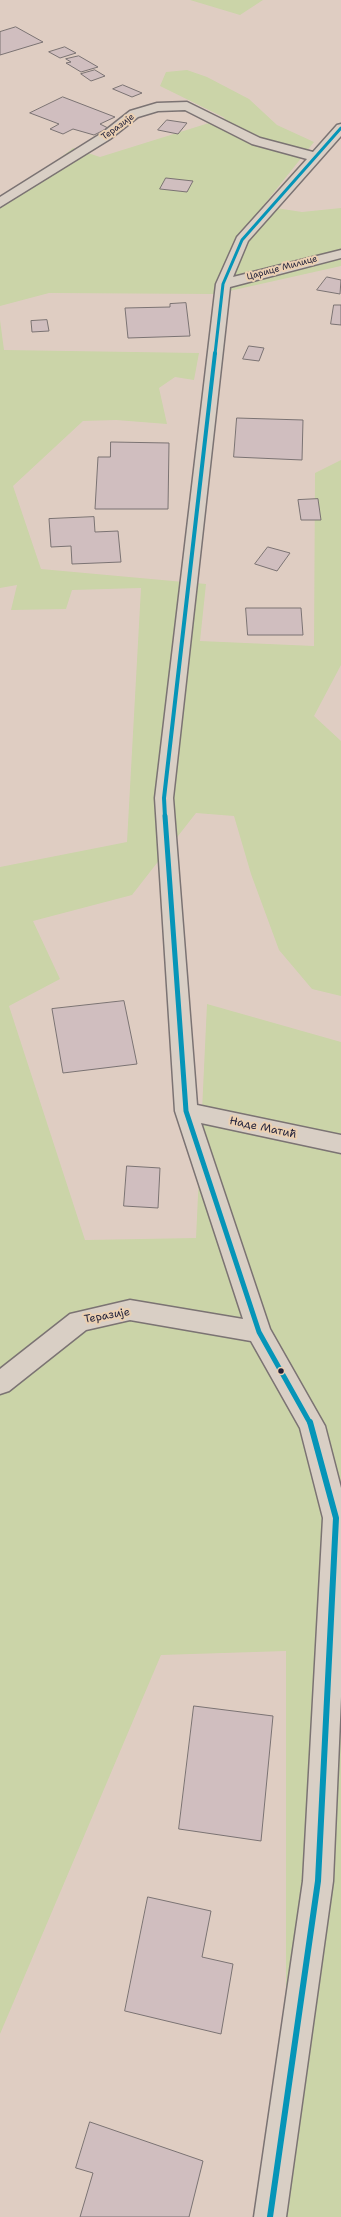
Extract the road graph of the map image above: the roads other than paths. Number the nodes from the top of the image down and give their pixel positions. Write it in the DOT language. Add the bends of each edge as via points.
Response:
graph roads {
  1 [pos="341,128"];
  2 [pos="315,157"];
  3 [pos="0,203"];
  4 [pos="341,254"];
  5 [pos="223,284"];
  6 [pos="186,1111"];
  7 [pos="341,1144"];
  8 [pos="259,1332"];
  9 [pos="0,1383"];
  10 [pos="270,2217"];
  1 -- 2 [label="street"];
  2 -- 3 [label="street, Теразије" via="256,141 187,106 157,107 134,114 106,136"];
  2 -- 5 [label="street" via="242,240"];
  4 -- 5 [label="street, Царице Милице"];
  5 -- 6 [label="street" via="164,798"];
  6 -- 7 [label="street, Наде Матић"];
  6 -- 8 [label="street"];
  8 -- 9 [label="street, Теразије" via="130,1310 80,1321"];
  8 -- 10 [label="street" via="312,1426 336,1518 318,1881"];
}
